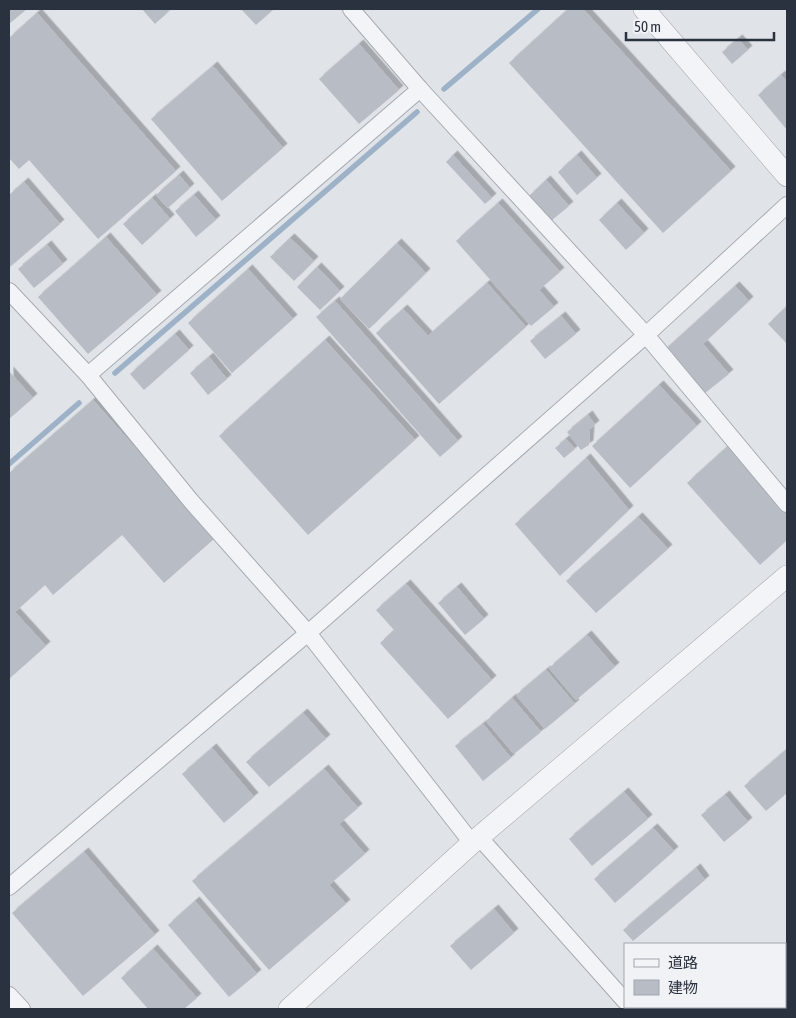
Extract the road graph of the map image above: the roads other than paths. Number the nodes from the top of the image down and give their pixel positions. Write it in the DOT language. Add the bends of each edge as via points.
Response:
graph roads {
  1 [pos="351,9"];
  2 [pos="644,9"];
  3 [pos="420,89"];
  4 [pos="787,176"];
  5 [pos="787,205"];
  6 [pos="9,292"];
  7 [pos="646,334"];
  8 [pos="88,374"];
  9 [pos="787,504"];
  10 [pos="787,576"];
  11 [pos="308,634"];
  12 [pos="476,840"];
  13 [pos="9,888"];
  14 [pos="9,995"];
  15 [pos="624,1001"];
  16 [pos="22,1009"];
  17 [pos="289,1009"];
  1 -- 3 [label="street"];
  2 -- 4 [label="street"];
  3 -- 7 [label="street"];
  3 -- 8 [label="street"];
  5 -- 7 [label="street"];
  6 -- 8 [label="street"];
  7 -- 9 [label="street"];
  7 -- 11 [label="street"];
  8 -- 11 [label="street" via="191,501"];
  10 -- 12 [label="street"];
  11 -- 12 [label="street"];
  11 -- 13 [label="street"];
  12 -- 15 [label="street"];
  12 -- 17 [label="street"];
  14 -- 16 [label="street"];
}
